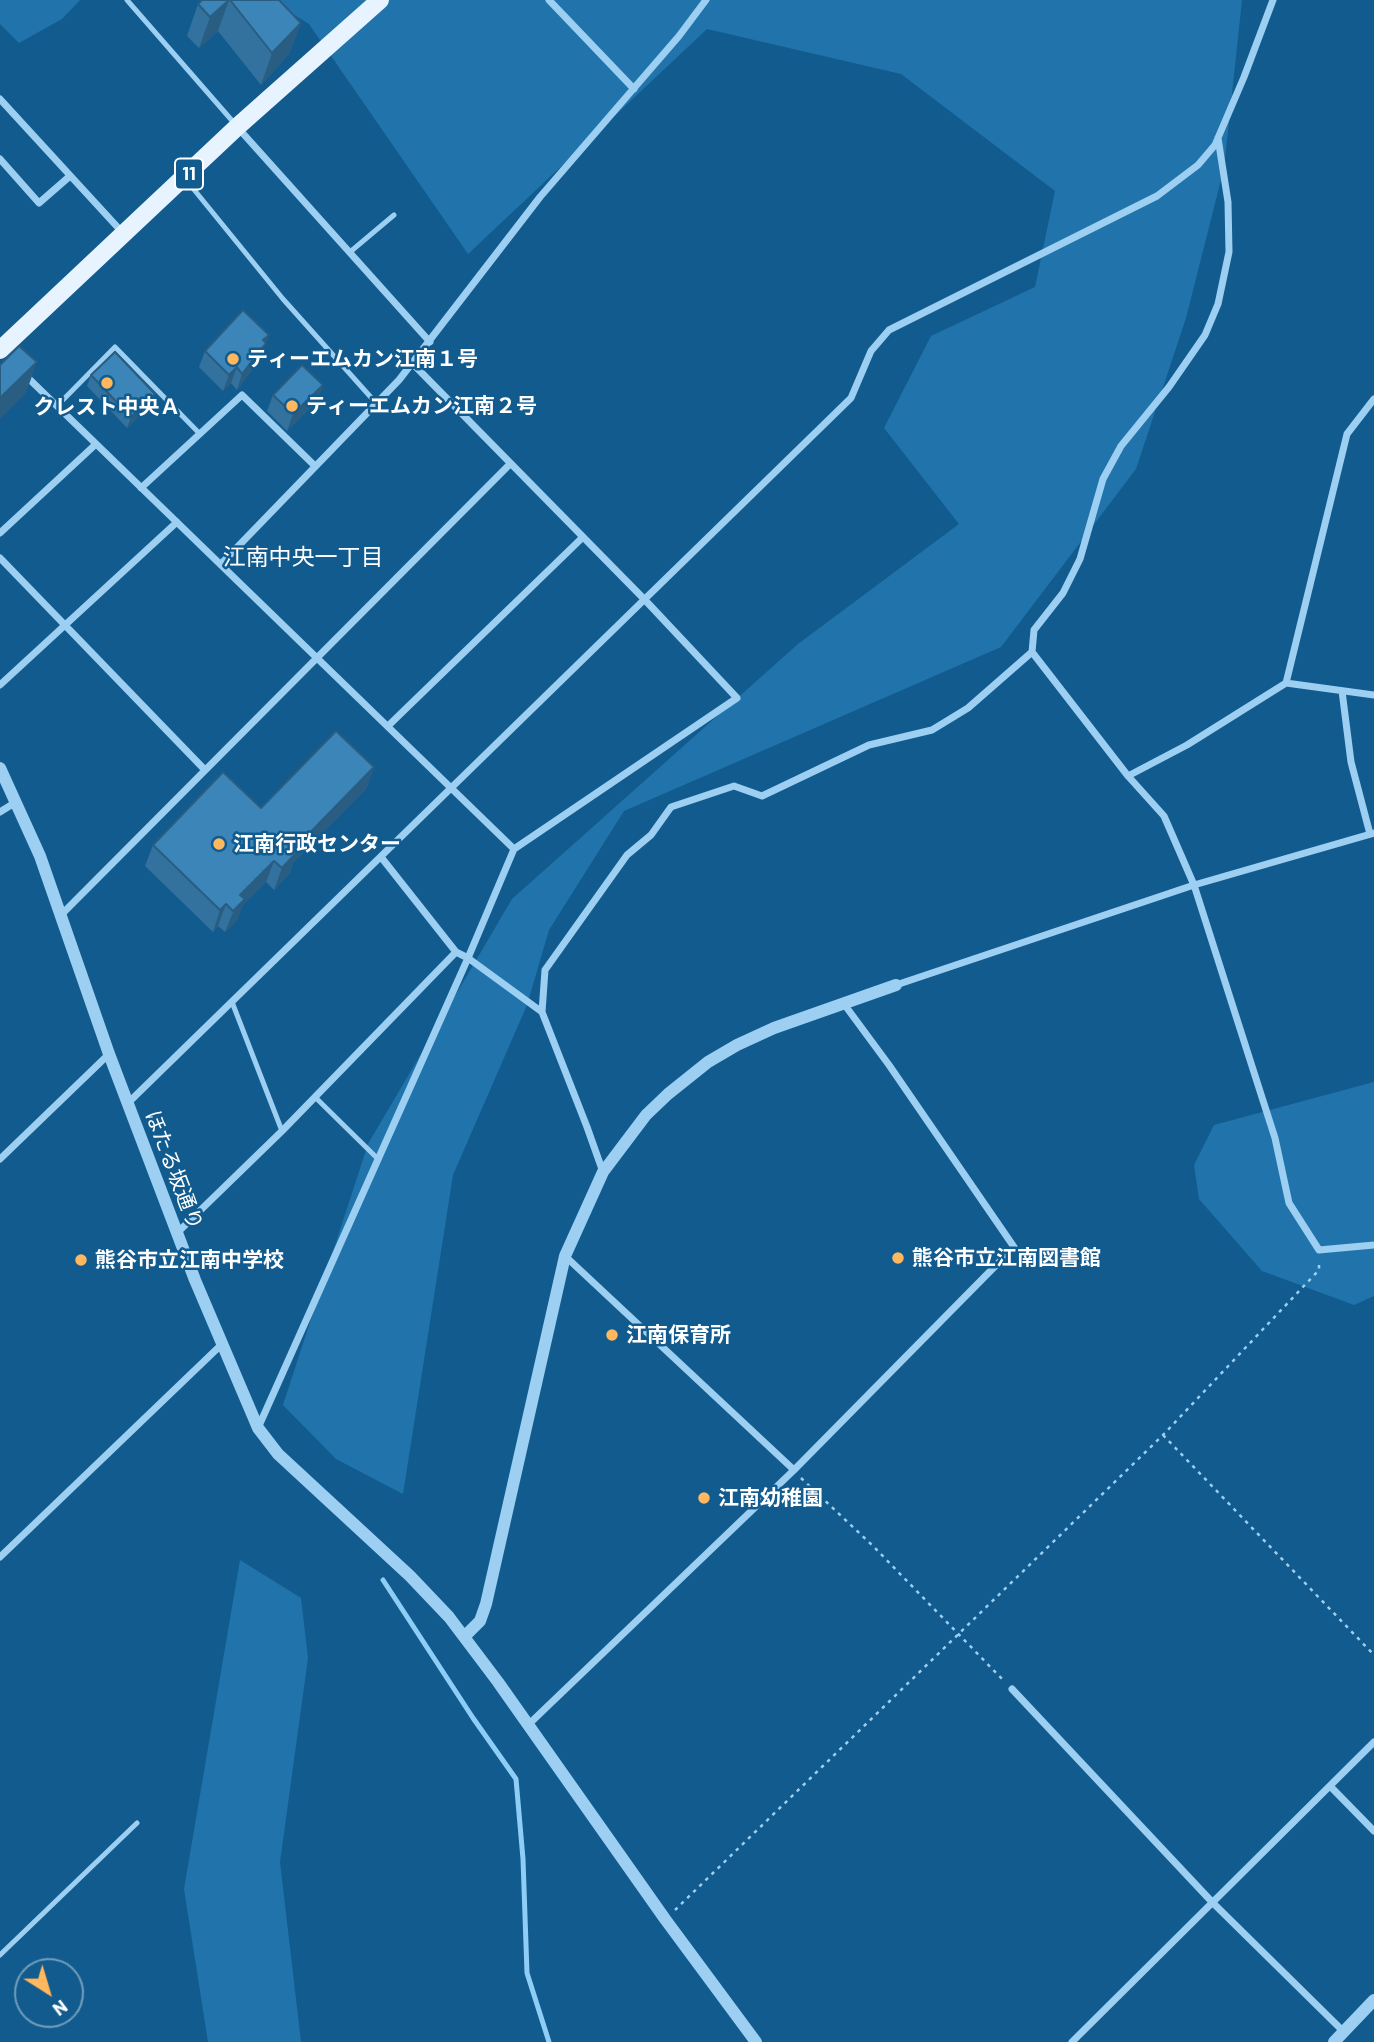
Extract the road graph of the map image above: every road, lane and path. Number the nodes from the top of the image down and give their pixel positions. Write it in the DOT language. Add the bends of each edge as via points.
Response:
graph roads {
  1 [pos="127,0"];
  2 [pos="380,0"];
  3 [pos="549,0"];
  4 [pos="706,0"];
  5 [pos="1273,0"];
  6 [pos="634,89"];
  7 [pos="0,99"];
  8 [pos="237,127"];
  9 [pos="1218,137"];
  10 [pos="0,159"];
  11 [pos="70,176"];
  12 [pos="185,179"];
  13 [pos="394,215"];
  14 [pos="125,235"];
  15 [pos="349,252"];
  16 [pos="430,342"];
  17 [pos="3,354"];
  18 [pos="413,364"];
  19 [pos="19,369"];
  20 [pos="1374,398"];
  21 [pos="376,403"];
  22 [pos="57,406"];
  23 [pos="200,434"];
  24 [pos="96,444"];
  25 [pos="510,464"];
  26 [pos="315,466"];
  27 [pos="142,488"];
  28 [pos="177,522"];
  29 [pos="0,533"];
  30 [pos="583,537"];
  31 [pos="0,558"];
  32 [pos="221,564"];
  33 [pos="645,600"];
  34 [pos="65,625"];
  35 [pos="1032,652"];
  36 [pos="317,657"];
  37 [pos="1286,683"];
  38 [pos="0,685"];
  39 [pos="1342,691"];
  40 [pos="1374,695"];
  41 [pos="388,726"];
  42 [pos="0,768"];
  43 [pos="205,770"];
  44 [pos="1128,776"];
  45 [pos="452,788"];
  46 [pos="16,802"];
  47 [pos="0,812"];
  48 [pos="1372,833"];
  49 [pos="514,849"];
  50 [pos="381,857"];
  51 [pos="1194,886"];
  52 [pos="62,914"];
  53 [pos="456,952"];
  54 [pos="468,958"];
  55 [pos="895,985"];
  56 [pos="232,1002"];
  57 [pos="844,1004"];
  58 [pos="542,1012"];
  59 [pos="109,1054"];
  60 [pos="315,1097"];
  61 [pos="128,1103"];
  62 [pos="282,1131"];
  63 [pos="0,1159"];
  64 [pos="378,1159"];
  65 [pos="603,1172"];
  66 [pos="178,1231"];
  67 [pos="1374,1245"];
  68 [pos="1319,1250"];
  69 [pos="565,1256"];
  70 [pos="220,1345"];
  71 [pos="258,1428"];
  72 [pos="1163,1435"];
  73 [pos="794,1471"];
  74 [pos="0,1557"];
  75 [pos="957,1635"];
  76 [pos="464,1637"];
  77 [pos="1374,1654"];
  78 [pos="1012,1689"];
  79 [pos="528,1725"];
  80 [pos="1374,1742"];
  81 [pos="1329,1786"];
  82 [pos="137,1823"];
  83 [pos="1374,1831"];
  84 [pos="1213,1903"];
  85 [pos="665,1920"];
  86 [pos="0,1955"];
  87 [pos="1374,2000"];
  88 [pos="1343,2031"];
  89 [pos="756,2042"];
  90 [pos="1072,2042"];
  91 [pos="1334,2042"];
  1 -- 8 [label="lane"];
  2 -- 8 [label="main road, 11"];
  3 -- 6 [label="street"];
  4 -- 6 [label="street"];
  5 -- 9 [label="street"];
  6 -- 16 [label="street" via="540,197"];
  7 -- 11 [label="street"];
  8 -- 12 [label="main road, 11"];
  8 -- 15 [label="street"];
  9 -- 33 [label="street" via="1198,165 1157,196 889,330 871,351 851,398"];
  9 -- 35 [label="street" via="1228,202 1229,253 1218,304 1205,335 1121,446 1103,479 1080,559 1063,593 1034,630"];
  10 -- 11 [label="street" via="39,203"];
  11 -- 14 [label="street"];
  12 -- 14 [label="main road, 11"];
  12 -- 21 [label="lane"];
  13 -- 15 [label="lane"];
  14 -- 17 [label="main road, 11"];
  15 -- 16 [label="street"];
  16 -- 18 [label="street"];
  18 -- 21 [label="street"];
  18 -- 25 [label="street"];
  19 -- 22 [label="street"];
  20 -- 37 [label="street" via="1347,434"];
  21 -- 26 [label="street"];
  22 -- 23 [label="lane" via="115,347"];
  22 -- 24 [label="street"];
  23 -- 26 [label="street" via="242,395"];
  23 -- 27 [label="street"];
  24 -- 27 [label="street"];
  24 -- 29 [label="street"];
  25 -- 30 [label="street"];
  25 -- 36 [label="street"];
  26 -- 32 [label="street"];
  27 -- 28 [label="street"];
  28 -- 32 [label="street"];
  28 -- 34 [label="street"];
  30 -- 33 [label="street"];
  30 -- 41 [label="street"];
  31 -- 34 [label="street"];
  32 -- 36 [label="street"];
  33 -- 45 [label="street"];
  33 -- 49 [label="street" via="737,698"];
  34 -- 38 [label="street"];
  34 -- 43 [label="street"];
  35 -- 44 [label="street"];
  35 -- 58 [label="street" via="968,708 932,730 869,745 762,796 734,786 671,807 651,835 627,855 545,970"];
  36 -- 41 [label="street"];
  36 -- 43 [label="street"];
  37 -- 39 [label="street"];
  37 -- 44 [label="street"];
  39 -- 40 [label="street"];
  39 -- 48 [label="street" via="1351,762"];
  41 -- 45 [label="street"];
  42 -- 46 [label="street, ほたる坂通り"];
  43 -- 52 [label="street"];
  44 -- 51 [label="street" via="1164,816"];
  45 -- 49 [label="street"];
  45 -- 50 [label="street"];
  46 -- 47 [label="street"];
  46 -- 52 [label="street, ほたる坂通り"];
  48 -- 51 [label="street"];
  49 -- 54 [label="street"];
  50 -- 53 [label="street"];
  50 -- 56 [label="street"];
  51 -- 55 [label="street"];
  51 -- 68 [label="street" via="1276,1138 1289,1203"];
  52 -- 59 [label="street, ほたる坂通り"];
  53 -- 54 [label="street"];
  53 -- 60 [label="street"];
  54 -- 58 [label="street"];
  54 -- 64 [label="street"];
  55 -- 57 [label="street"];
  56 -- 61 [label="street"];
  56 -- 62 [label="lane"];
  57 -- 65 [label="street" via="774,1028 708,1062 646,1115"];
  57 -- 73 [label="street" via="1014,1247"];
  58 -- 65 [label="street"];
  59 -- 61 [label="street, ほたる坂通り"];
  59 -- 63 [label="street"];
  60 -- 62 [label="street"];
  60 -- 64 [label="lane"];
  61 -- 66 [label="street, ほたる坂通り"];
  62 -- 66 [label="street"];
  64 -- 71 [label="street"];
  65 -- 69 [label="street"];
  66 -- 70 [label="street, ほたる坂通り"];
  67 -- 68 [label="street"];
  68 -- 72 [label="path" via="1319,1270"];
  69 -- 73 [label="street"];
  69 -- 76 [label="street" via="485,1604 480,1621"];
  70 -- 71 [label="street, ほたる坂通り"];
  70 -- 74 [label="street"];
  71 -- 76 [label="street, ほたる坂通り" via="278,1454 410,1576"];
  72 -- 75 [label="path"];
  72 -- 77 [label="path"];
  73 -- 75 [label="path"];
  73 -- 79 [label="street"];
  75 -- 78 [label="path"];
  75 -- 85 [label="path"];
  76 -- 79 [label="street, ほたる坂通り"];
  78 -- 84 [label="street"];
  79 -- 85 [label="street, ほたる坂通り"];
  80 -- 81 [label="street"];
  81 -- 83 [label="street"];
  81 -- 84 [label="street"];
  82 -- 86 [label="lane"];
  84 -- 88 [label="street"];
  84 -- 90 [label="street"];
  85 -- 89 [label="street, ほたる坂通り"];
  87 -- 88 [label="street"];
  88 -- 91 [label="street"];
}
